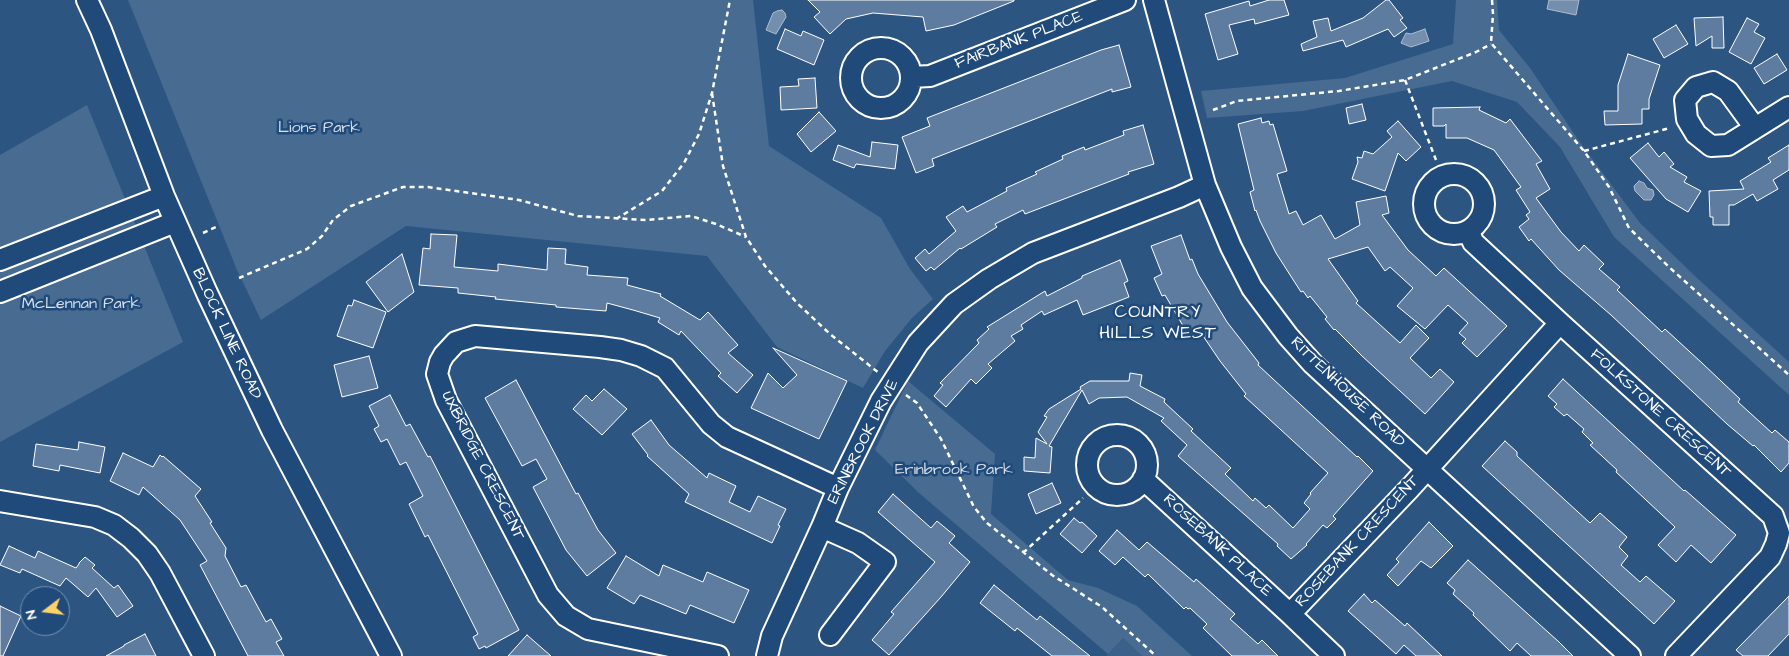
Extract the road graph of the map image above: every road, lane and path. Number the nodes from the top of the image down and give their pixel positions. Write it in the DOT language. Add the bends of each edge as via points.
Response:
graph roads {
  1 [pos="87,0"];
  2 [pos="730,0"];
  3 [pos="1125,0"];
  4 [pos="1154,0"];
  5 [pos="1492,0"];
  6 [pos="1491,44"];
  7 [pos="911,77"];
  8 [pos="1405,80"];
  9 [pos="712,94"];
  10 [pos="1789,107"];
  11 [pos="1213,110"];
  12 [pos="1670,128"];
  13 [pos="1755,128"];
  14 [pos="1584,151"];
  15 [pos="1436,160"];
  16 [pos="1205,185"];
  17 [pos="164,196"];
  18 [pos="615,219"];
  19 [pos="175,222"];
  20 [pos="218,226"];
  21 [pos="1469,231"];
  22 [pos="202,233"];
  23 [pos="746,237"];
  24 [pos="0,260"];
  25 [pos="239,278"];
  26 [pos="0,292"];
  27 [pos="1560,323"];
  28 [pos="882,375"];
  29 [pos="1789,375"];
  30 [pos="900,390"];
  31 [pos="1427,469"];
  32 [pos="1144,479"];
  33 [pos="838,488"];
  34 [pos="1083,498"];
  35 [pos="0,501"];
  36 [pos="822,527"];
  37 [pos="1023,553"];
  38 [pos="1290,614"];
  39 [pos="830,636"];
  40 [pos="204,656"];
  41 [pos="391,656"];
  42 [pos="718,656"];
  43 [pos="767,656"];
  44 [pos="1156,656"];
  45 [pos="1334,656"];
  46 [pos="1630,656"];
  47 [pos="1676,656"];
  1 -- 17 [label="street, BLOCK LINE ROAD"];
  2 -- 9 [label="path"];
  3 -- 7 [label="street, FAIRBANK PLACE" via="930,76"];
  4 -- 16 [label="street, RITTENHOUSE ROAD"];
  5 -- 6 [label="path"];
  6 -- 8 [label="path"];
  6 -- 14 [label="path"];
  8 -- 11 [label="path" via="1237,102"];
  8 -- 15 [label="path"];
  9 -- 18 [label="path" via="699,134 684,163 662,191"];
  9 -- 23 [label="path" via="722,166"];
  10 -- 13 [label="street"];
  12 -- 14 [label="path"];
  14 -- 29 [label="path" via="1609,187 1629,228"];
  16 -- 31 [label="street, RITTENHOUSE ROAD" via="1252,288 1288,336 1313,364"];
  16 -- 33 [label="street, ERINBROOK DRIVE" via="1033,253 954,304 918,344 892,383"];
  17 -- 19 [label="street, BLOCK LINE ROAD"];
  17 -- 24 [label="street"];
  18 -- 23 [label="path" via="691,216"];
  18 -- 25 [label="path" via="578,216 519,200 428,186 403,187 351,206 333,220 307,249"];
  19 -- 26 [label="street"];
  19 -- 41 [label="street, BLOCK LINE ROAD" via="272,430"];
  20 -- 22 [label="path"];
  21 -- 27 [label="street, FOLKSTONE CRESCENT" via="1473,242"];
  23 -- 28 [label="path" via="765,266 797,303"];
  27 -- 31 [label="street"];
  27 -- 47 [label="street, FOLKSTONE CRESCENT" via="1774,516 1779,533 1770,557"];
  30 -- 37 [label="path" via="917,403 941,439 974,506 987,523"];
  31 -- 38 [label="street, ROSEBANK CRESCENT"];
  31 -- 46 [label="street, RITTENHOUSE ROAD"];
  32 -- 38 [label="street, ROSEBANK PLACE"];
  33 -- 36 [label="street, ERINBROOK DRIVE"];
  33 -- 42 [label="street, UXBRIDGE CRESCENT" via="727,437 711,424 665,368 641,356 600,347 475,336 456,342 444,355 437,374 446,400 548,595 566,616 588,629"];
  34 -- 37 [label="path"];
  35 -- 40 [label="street" via="95,517 132,538 160,573"];
  36 -- 39 [label="street" via="858,543 885,562"];
  36 -- 43 [label="street, ERINBROOK DRIVE" via="772,636"];
  37 -- 44 [label="path" via="1102,607"];
  38 -- 45 [label="street, ROSEBANK CRESCENT"];
}
